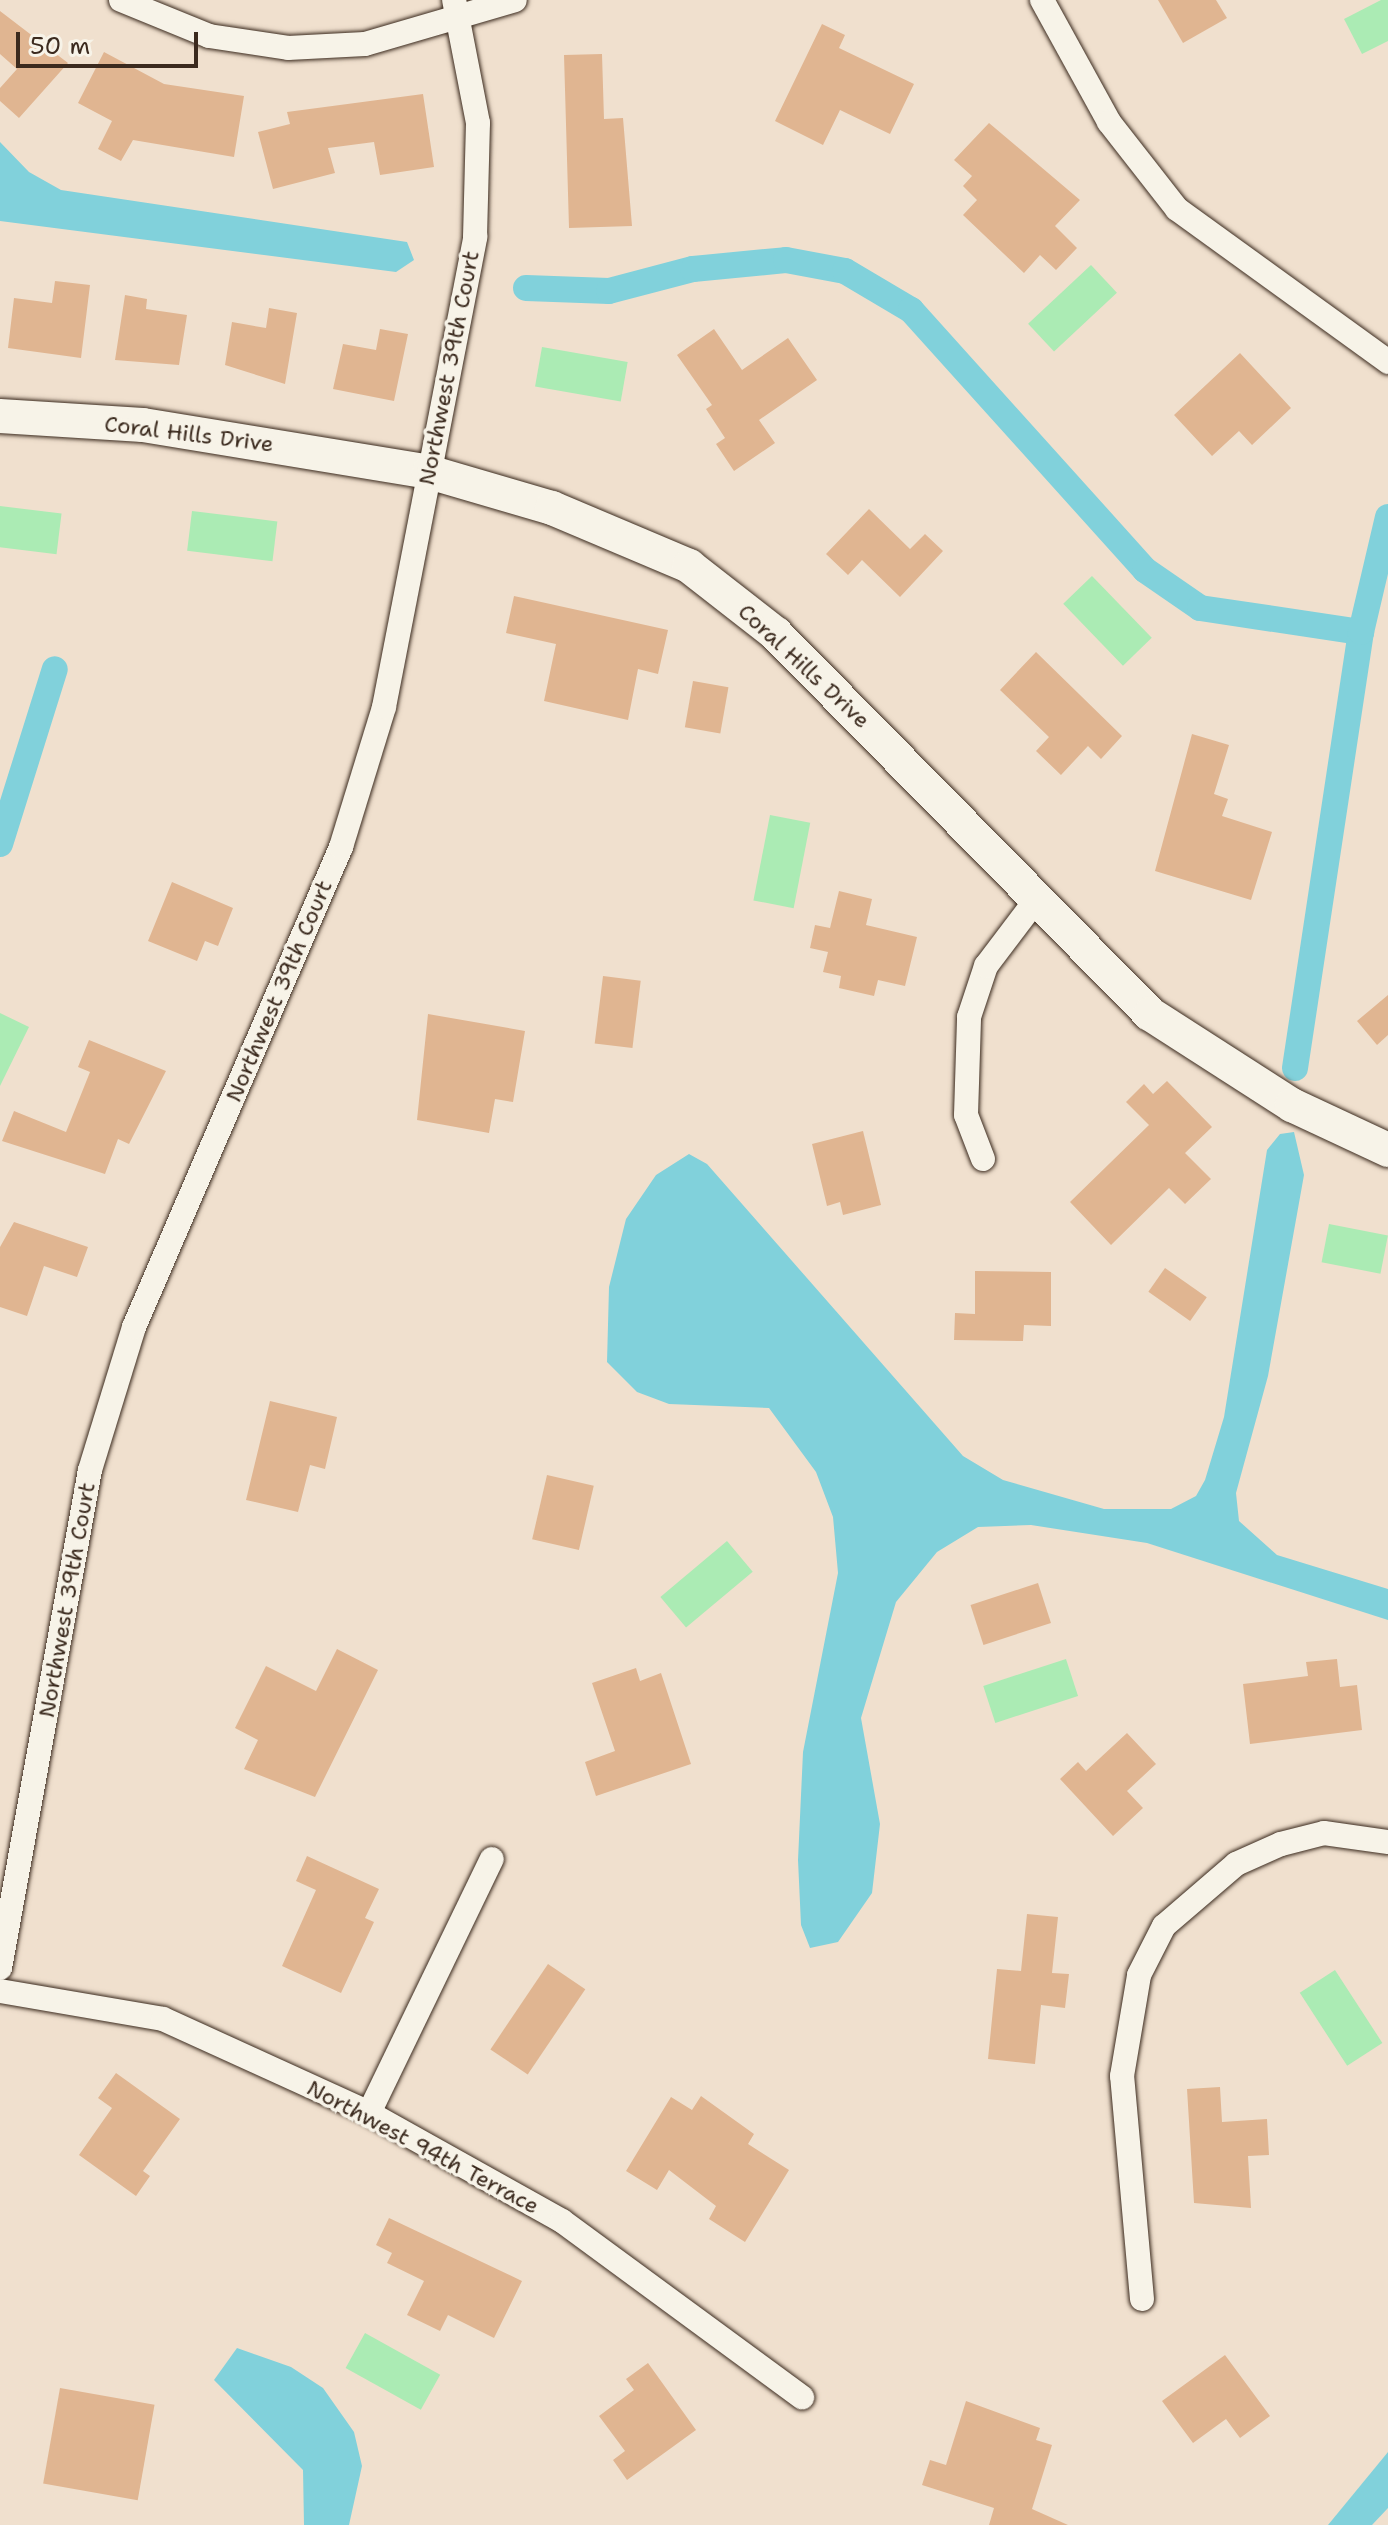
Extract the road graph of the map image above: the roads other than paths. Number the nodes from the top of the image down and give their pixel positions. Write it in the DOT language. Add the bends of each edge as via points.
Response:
graph roads {
  1 [pos="121,0"];
  2 [pos="515,0"];
  3 [pos="1042,0"];
  4 [pos="456,9"];
  5 [pos="1388,362"];
  6 [pos="0,416"];
  7 [pos="429,472"];
  8 [pos="1036,900"];
  9 [pos="1388,1150"];
  10 [pos="983,1159"];
  11 [pos="1388,1842"];
  12 [pos="492,1859"];
  13 [pos="0,1968"];
  14 [pos="0,1991"];
  15 [pos="369,2113"];
  16 [pos="1142,2299"];
  17 [pos="802,2397"];
  1 -- 4 [label="street" via="209,36 288,48 365,44"];
  2 -- 4 [label="street"];
  3 -- 5 [label="street" via="1109,122 1177,209"];
  4 -- 7 [label="street, Northwest 39th Court" via="478,123 475,237"];
  6 -- 7 [label="street, Coral Hills Drive" via="143,425"];
  7 -- 8 [label="street, Coral Hills Drive" via="552,508 689,566 776,634"];
  7 -- 13 [label="street, Northwest 39th Court" via="384,707 341,847 134,1327 90,1470"];
  8 -- 9 [label="street, Coral Hills Drive" via="1150,1014 1292,1105"];
  8 -- 10 [label="street" via="986,966 969,1017 966,1115"];
  11 -- 16 [label="street" via="1324,1833 1281,1844 1236,1864 1164,1926 1139,1975 1122,2076"];
  12 -- 15 [label="street"];
  14 -- 15 [label="street, Northwest 94th Terrace" via="163,2019"];
  15 -- 17 [label="street, Northwest 94th Terrace" via="562,2221"];
}
